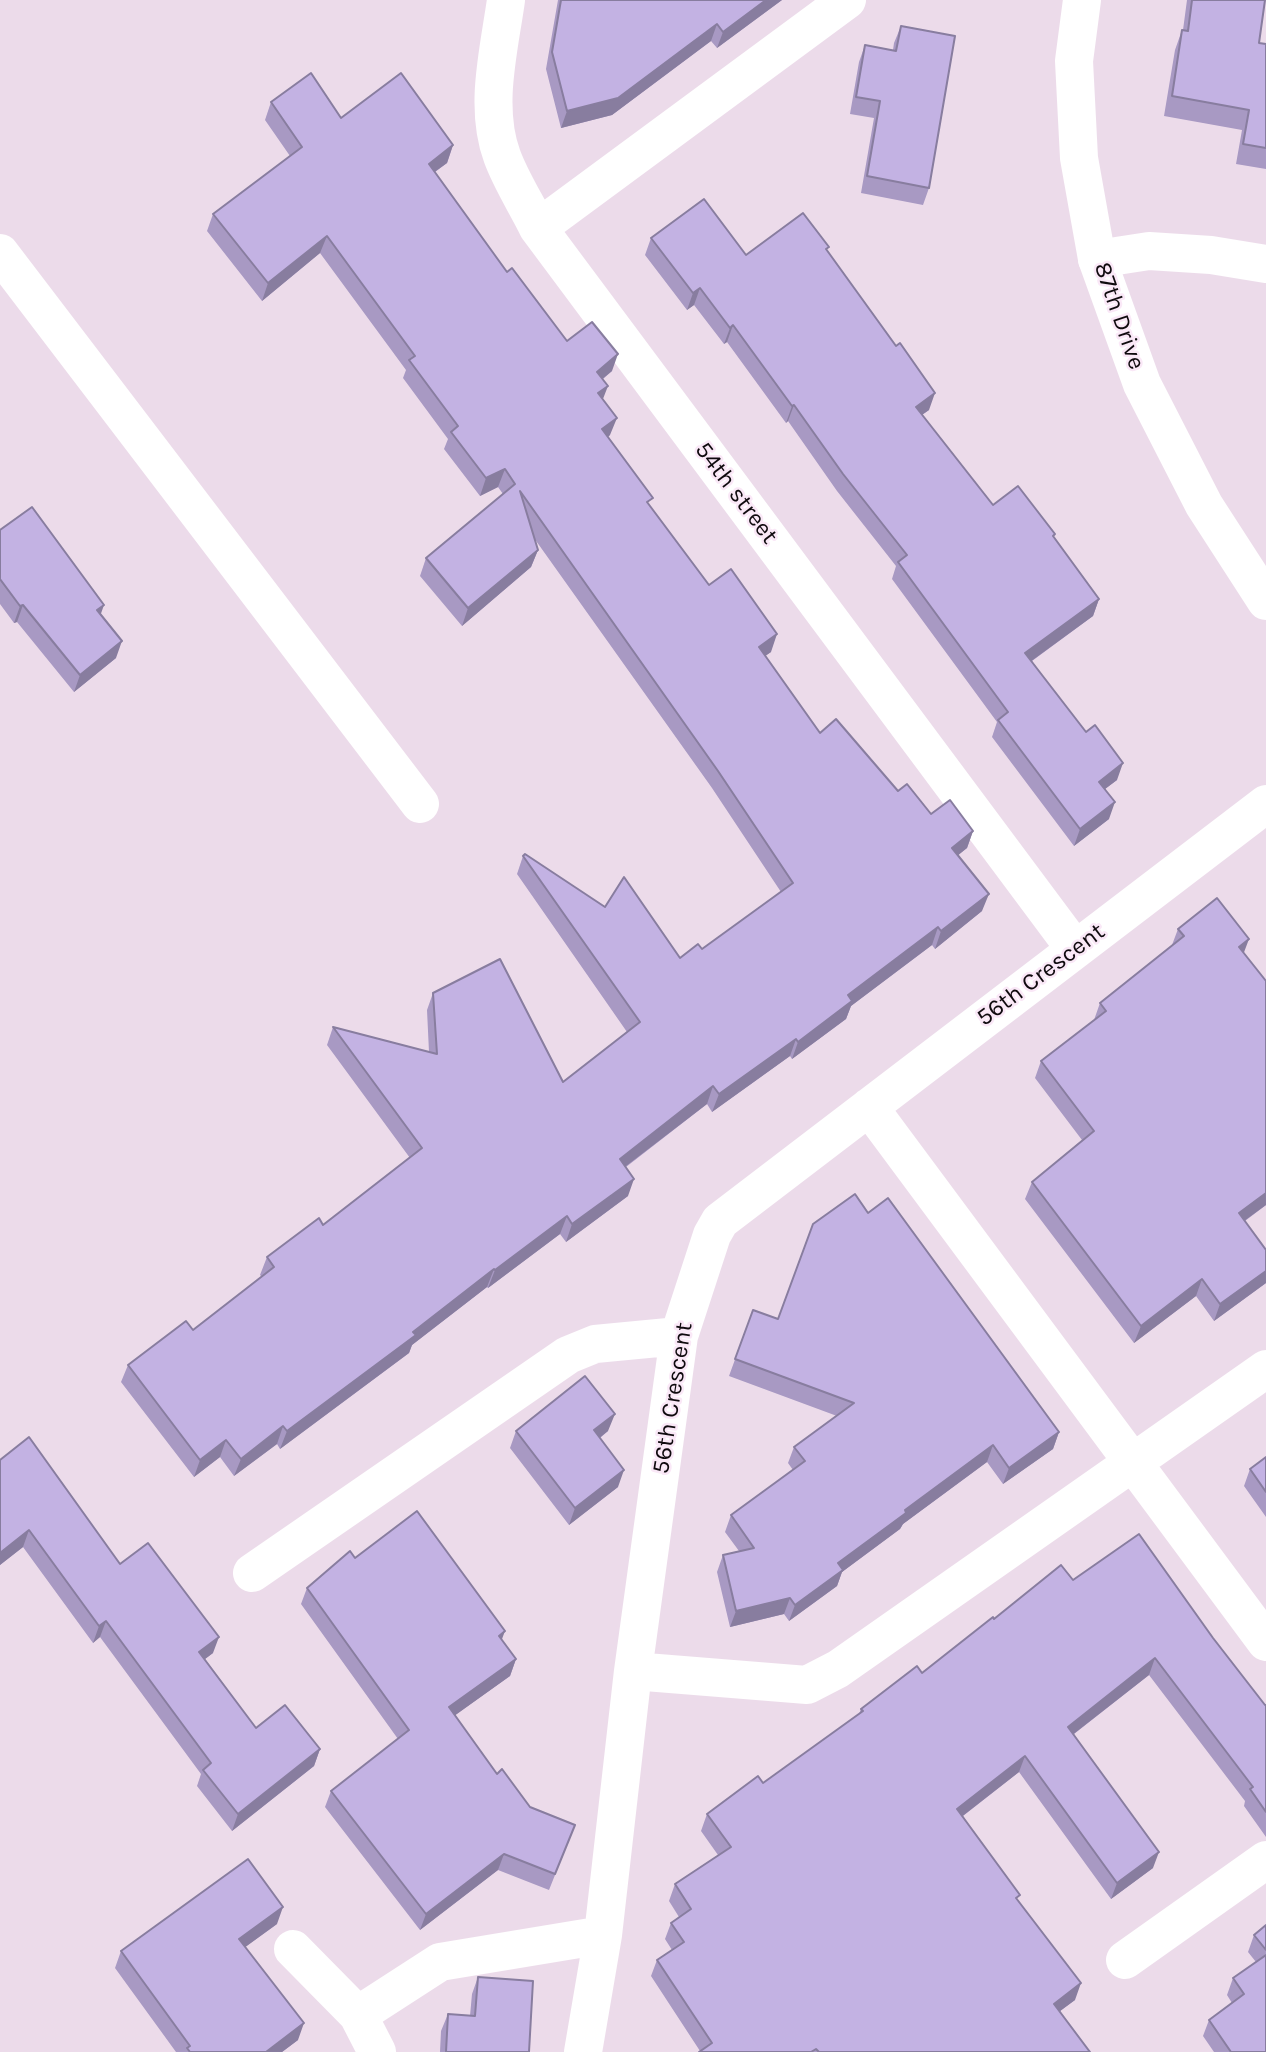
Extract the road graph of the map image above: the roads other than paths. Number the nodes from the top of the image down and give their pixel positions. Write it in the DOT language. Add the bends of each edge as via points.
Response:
graph roads {
  1 [pos="506,0"];
  2 [pos="847,0"];
  3 [pos="1082,0"];
  4 [pos="538,228"];
  5 [pos="0,253"];
  6 [pos="1097,259"];
  7 [pos="1266,264"];
  8 [pos="1266,601"];
  9 [pos="420,804"];
  10 [pos="1266,804"];
  11 [pos="1075,949"];
  12 [pos="869,1107"];
  13 [pos="679,1336"];
  14 [pos="1266,1369"];
  15 [pos="1133,1462"];
  16 [pos="252,1573"];
  17 [pos="1266,1642"];
  18 [pos="633,1671"];
  19 [pos="1266,1860"];
  20 [pos="603,1935"];
  21 [pos="293,1949"];
  22 [pos="1125,1960"];
  23 [pos="358,2015"];
  24 [pos="377,2052"];
  25 [pos="583,2052"];
  1 -- 4 [label="street, 54th street" via="494,115 502,155"];
  2 -- 4 [label="street"];
  3 -- 6 [label="street, 87th Drive" via="1074,61 1079,158"];
  4 -- 11 [label="street, 54th street"];
  5 -- 9 [label="street"];
  6 -- 7 [label="street" via="1149,251"];
  6 -- 8 [label="street, 87th Drive" via="1142,384 1204,505"];
  10 -- 11 [label="street, 56th Crescent"];
  11 -- 12 [label="street, 56th Crescent"];
  12 -- 13 [label="street, 56th Crescent" via="720,1221"];
  12 -- 15 [label="street"];
  13 -- 16 [label="street" via="595,1344 568,1355"];
  13 -- 18 [label="street, 56th Crescent"];
  14 -- 15 [label="street"];
  15 -- 17 [label="street"];
  15 -- 18 [label="street" via="838,1669 807,1685"];
  18 -- 20 [label="street, 56th Crescent"];
  19 -- 22 [label="street"];
  20 -- 23 [label="street" via="440,1962"];
  20 -- 25 [label="street, 56th Crescent"];
  21 -- 23 [label="street"];
  23 -- 24 [label="street"];
}
